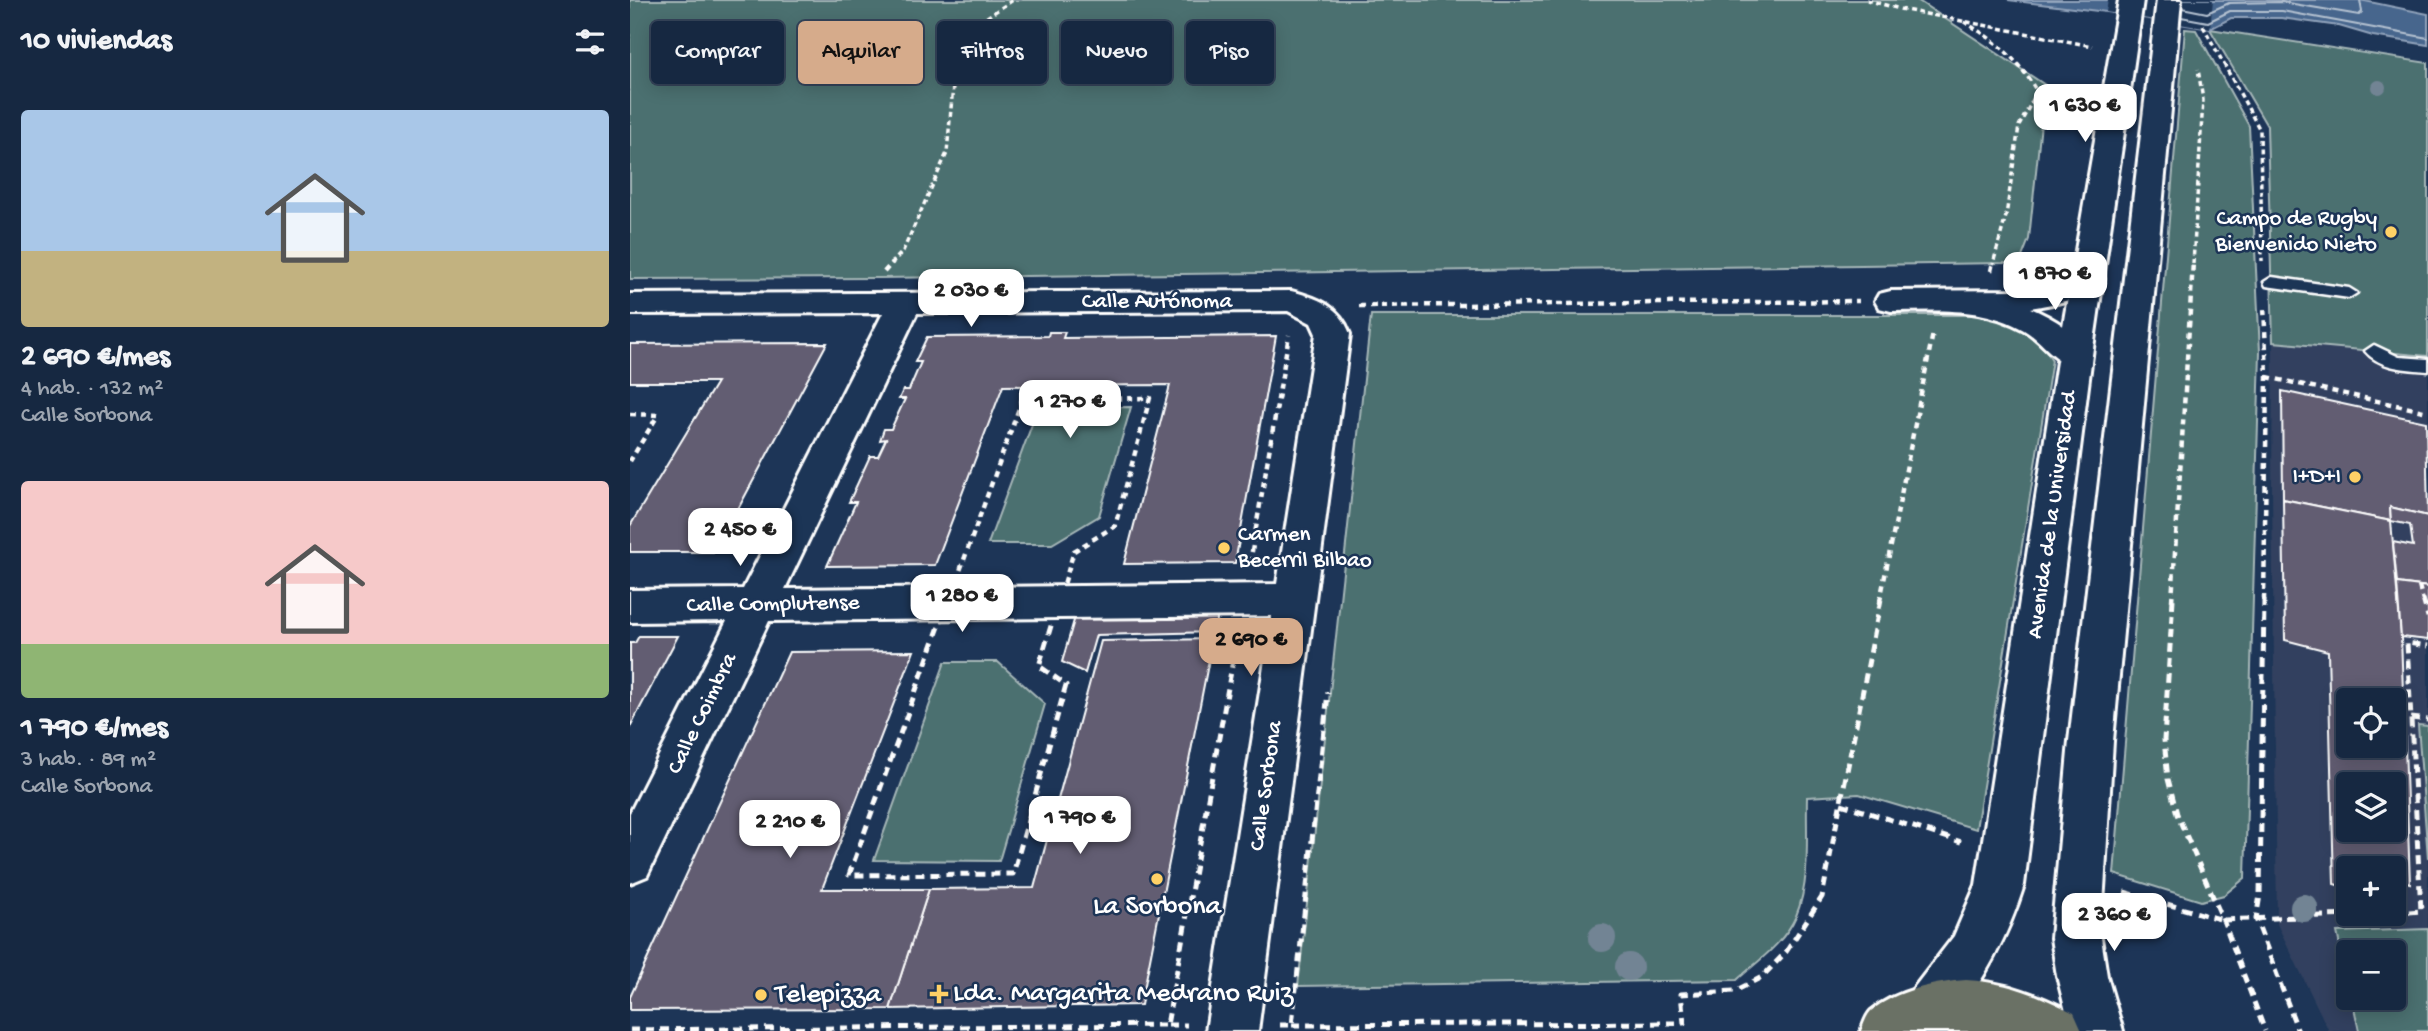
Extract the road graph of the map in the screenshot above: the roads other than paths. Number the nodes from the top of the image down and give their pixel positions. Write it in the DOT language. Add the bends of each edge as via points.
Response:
graph roads {
  1 [pos="2130,8"];
  2 [pos="2168,11"];
  3 [pos="2088,279"];
  4 [pos="2267,288"];
  5 [pos="892,289"];
  6 [pos="1985,292"];
  7 [pos="2349,293"];
  8 [pos="1891,301"];
  9 [pos="630,304"];
  10 [pos="1351,314"];
  11 [pos="2374,351"];
  12 [pos="2075,355"];
  13 [pos="2428,365"];
  14 [pos="1294,600"];
  15 [pos="756,605"];
  16 [pos="630,606"];
  17 [pos="630,862"];
  18 [pos="1907,1021"];
  19 [pos="1232,1028"];
  20 [pos="2056,1031"];
  21 [pos="2097,1031"];
  1 -- 3 [label="street, Avenida de la Universidad"];
  2 -- 21 [label="street" via="2091,741 2076,938"];
  3 -- 6 [label="street" via="2057,294"];
  3 -- 12 [label="street, Avenida de la Universidad"];
  4 -- 7 [label="lane"];
  5 -- 9 [label="street, Calle Autónoma"];
  5 -- 10 [label="street, Calle Autónoma" via="1291,301 1317,310 1330,322"];
  5 -- 15 [label="street, Calle Coimbra"];
  6 -- 8 [label="street"];
  6 -- 12 [label="street" via="2037,323"];
  10 -- 14 [label="street, Calle Sorbona"];
  11 -- 13 [label="lane" via="2396,362"];
  12 -- 18 [label="street, Avenida de la Universidad" via="2000,885 1977,948"];
  14 -- 15 [label="street, Calle Complutense"];
  14 -- 19 [label="street, Calle Sorbona"];
  15 -- 16 [label="street, Calle Complutense"];
  15 -- 17 [label="street, Calle Coimbra"];
  18 -- 20 [label="highway" via="1981,1006 2018,1013"];
}
